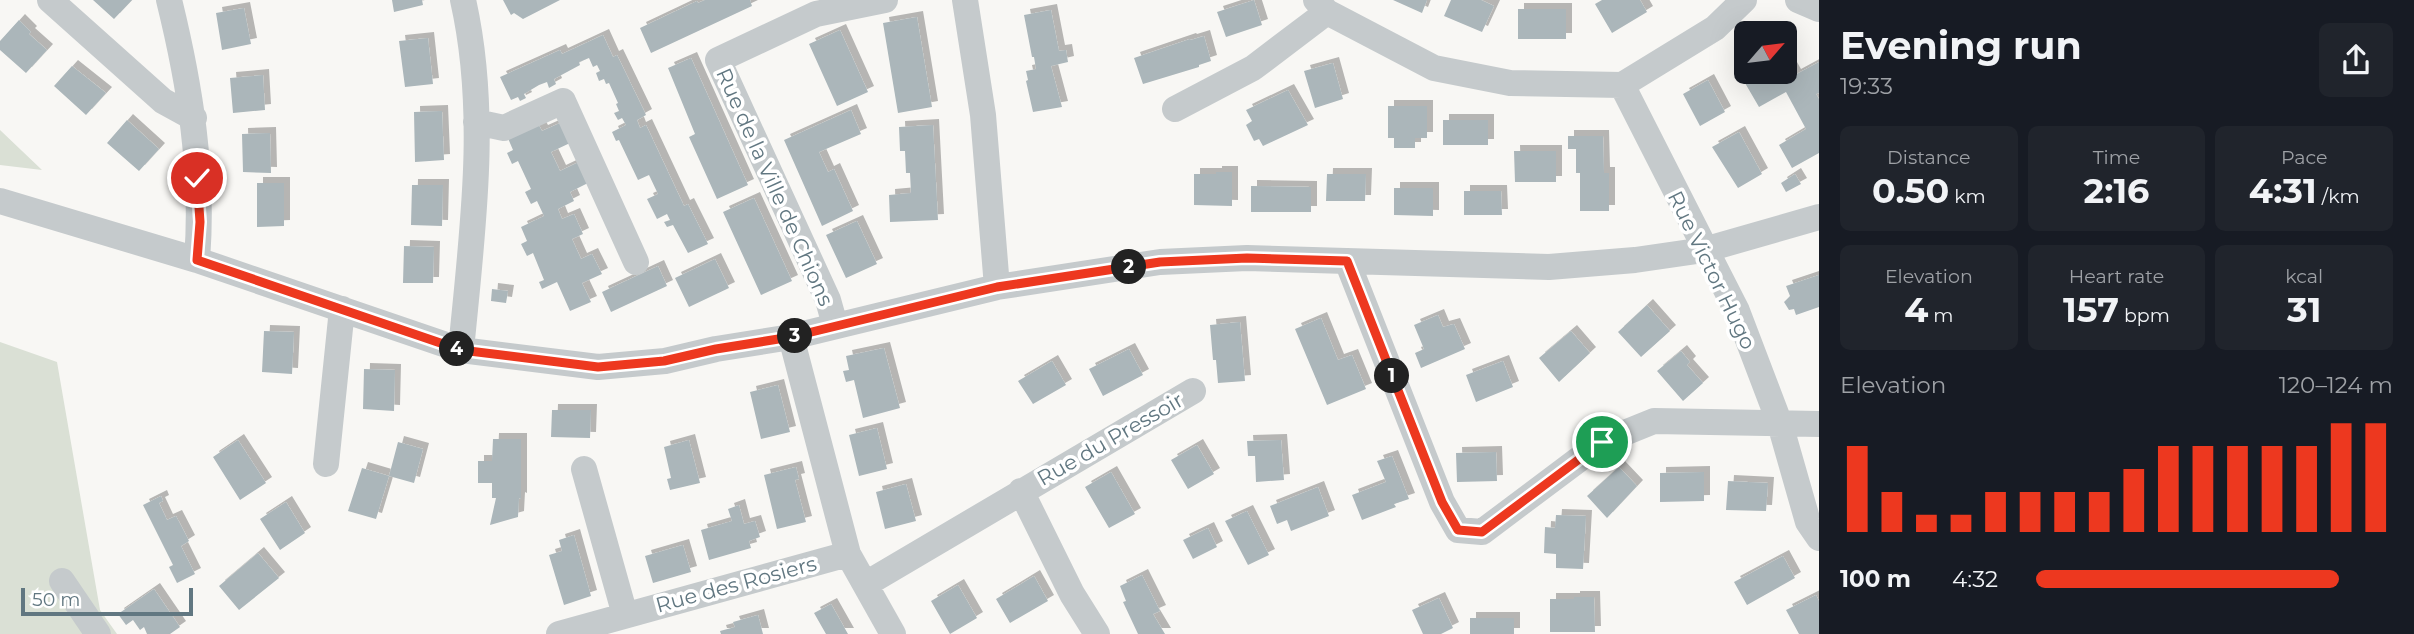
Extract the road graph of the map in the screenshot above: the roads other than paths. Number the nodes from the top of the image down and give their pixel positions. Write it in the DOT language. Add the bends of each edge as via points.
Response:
graph roads {
  1 [pos="50,0"];
  2 [pos="169,0"];
  3 [pos="463,0"];
  4 [pos="885,0"];
  5 [pos="965,0"];
  6 [pos="1744,0"];
  7 [pos="1798,0"];
  8 [pos="1322,6"];
  9 [pos="1819,9"];
  10 [pos="1622,85"];
  11 [pos="1175,109"];
  12 [pos="194,118"];
  13 [pos="477,122"];
  14 [pos="0,201"];
  15 [pos="1819,216"];
  16 [pos="1704,250"];
  17 [pos="197,260"];
  18 [pos="1347,261"];
  19 [pos="636,262"];
  20 [pos="997,287"];
  21 [pos="342,309"];
  22 [pos="835,325"];
  23 [pos="791,337"];
  24 [pos="461,350"];
  25 [pos="1193,391"];
  26 [pos="1780,424"];
  27 [pos="1819,424"];
  28 [pos="326,464"];
  29 [pos="583,469"];
  30 [pos="1021,491"];
  31 [pos="1819,538"];
  32 [pos="848,554"];
  33 [pos="62,580"];
  34 [pos="866,584"];
  35 [pos="625,615"];
  36 [pos="99,634"];
  37 [pos="559,634"];
  38 [pos="893,634"];
  39 [pos="1097,634"];
  1 -- 12 [label="street" via="163,102"];
  2 -- 12 [label="street"];
  3 -- 13 [label="street"];
  4 -- 22 [label="street, Rue de la Ville de Chions" via="816,14 718,60 828,300"];
  5 -- 20 [label="street" via="983,115"];
  6 -- 10 [label="street" via="1715,28"];
  7 -- 9 [label="street"];
  8 -- 10 [label="street" via="1434,68 1510,83"];
  8 -- 11 [label="street" via="1253,68"];
  10 -- 16 [label="street, Rue Victor Hugo"];
  12 -- 17 [label="street" via="200,222"];
  13 -- 19 [label="street" via="503,128 562,100"];
  13 -- 24 [label="street"];
  14 -- 17 [label="street"];
  15 -- 16 [label="street"];
  16 -- 18 [label="street" via="1549,267"];
  16 -- 26 [label="street, Rue Victor Hugo" via="1737,311"];
  17 -- 21 [label="street"];
  18 -- 20 [label="street" via="1247,258 1160,262"];
  18 -- 26 [label="street" via="1442,502 1458,530 1482,532 1602,442 1654,421"];
  20 -- 22 [label="street"];
  21 -- 24 [label="street"];
  21 -- 28 [label="street"];
  22 -- 23 [label="street"];
  23 -- 24 [label="street" via="664,361 598,367"];
  23 -- 32 [label="street"];
  25 -- 30 [label="street, Rue du Pressoir"];
  26 -- 27 [label="street"];
  26 -- 31 [label="street, Rue Victor Hugo" via="1808,522"];
  29 -- 35 [label="street"];
  30 -- 34 [label="street"];
  30 -- 39 [label="street, Rue du Pressoir"];
  32 -- 34 [label="street"];
  32 -- 35 [label="street, Rue des Rosiers"];
  33 -- 36 [label="street"];
  34 -- 38 [label="street"];
  35 -- 37 [label="street, Rue des Rosiers"];
}
